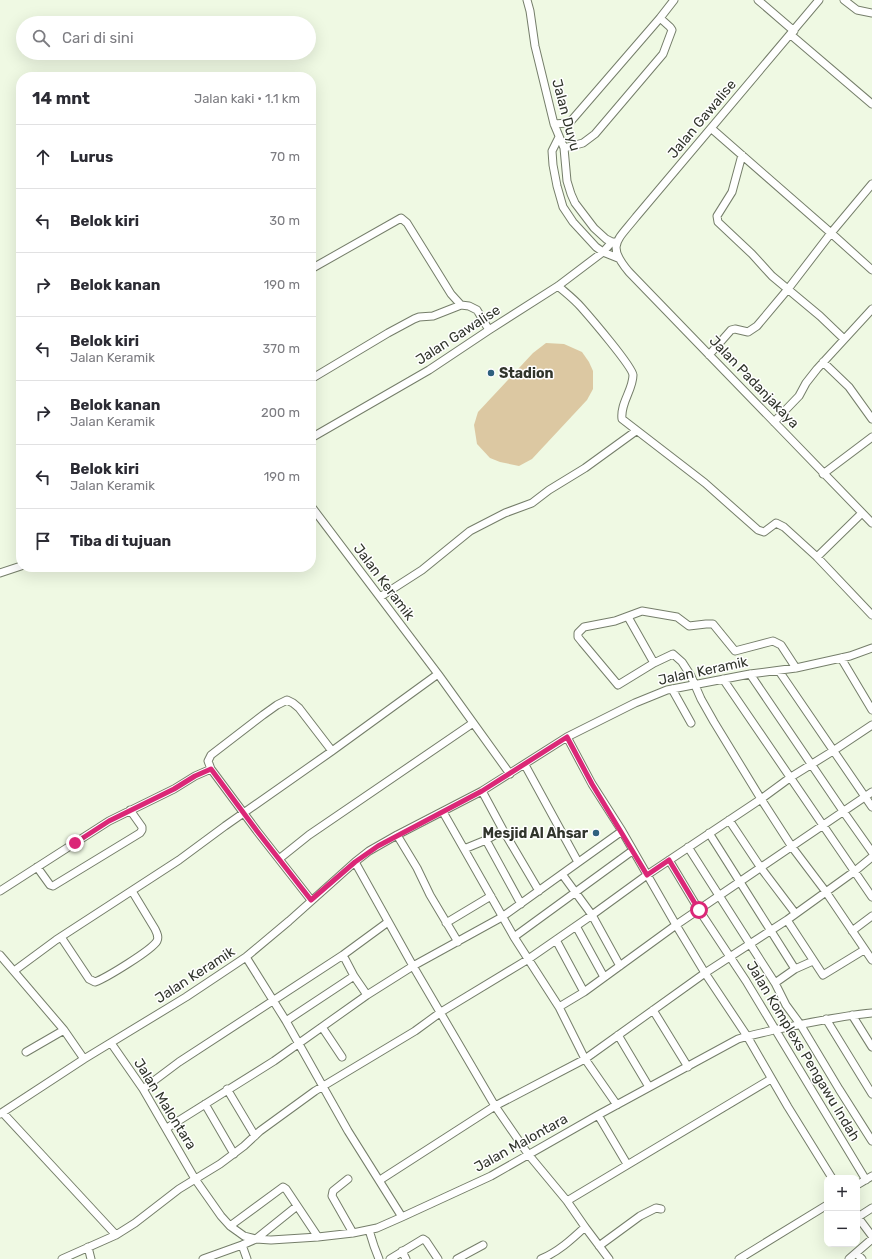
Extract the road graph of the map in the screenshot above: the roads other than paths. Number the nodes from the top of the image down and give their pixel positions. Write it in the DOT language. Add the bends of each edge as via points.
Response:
graph roads {
  1 [pos="527,0"];
  2 [pos="674,0"];
  3 [pos="758,0"];
  4 [pos="819,0"];
  5 [pos="844,0"];
  6 [pos="872,13"];
  7 [pos="660,18"];
  8 [pos="792,33"];
  9 [pos="872,104"];
  10 [pos="554,124"];
  11 [pos="712,129"];
  12 [pos="559,137"];
  13 [pos="564,148"];
  14 [pos="742,155"];
  15 [pos="872,184"];
  16 [pos="831,232"];
  17 [pos="614,242"];
  18 [pos="603,252"];
  19 [pos="618,258"];
  20 [pos="316,266"];
  21 [pos="872,270"];
  22 [pos="558,286"];
  23 [pos="788,289"];
  24 [pos="461,305"];
  25 [pos="872,309"];
  26 [pos="489,330"];
  27 [pos="844,339"];
  28 [pos="709,355"];
  29 [pos="823,362"];
  30 [pos="316,376"];
  31 [pos="872,419"];
  32 [pos="774,422"];
  33 [pos="636,432"];
  34 [pos="316,435"];
  35 [pos="872,437"];
  36 [pos="823,474"];
  37 [pos="316,513"];
  38 [pos="862,513"];
  39 [pos="872,523"];
  40 [pos="818,557"];
  41 [pos="16,568"];
  42 [pos="0,573"];
  43 [pos="380,597"];
  44 [pos="872,615"];
  45 [pos="628,616"];
  46 [pos="872,648"];
  47 [pos="841,658"];
  48 [pos="654,663"];
  49 [pos="796,668"];
  50 [pos="778,671"];
  51 [pos="438,674"];
  52 [pos="750,674"];
  53 [pos="723,679"];
  54 [pos="694,684"];
  55 [pos="672,689"];
  56 [pos="872,710"];
  57 [pos="473,723"];
  58 [pos="691,723"];
  59 [pos="872,725"];
  60 [pos="567,737"];
  61 [pos="332,751"];
  62 [pos="833,751"];
  63 [pos="812,764"];
  64 [pos="525,765"];
  65 [pos="211,769"];
  66 [pos="510,774"];
  67 [pos="791,777"];
  68 [pos="482,791"];
  69 [pos="872,792"];
  70 [pos="864,797"];
  71 [pos="761,799"];
  72 [pos="872,807"];
  73 [pos="130,810"];
  74 [pos="443,812"];
  75 [pos="843,812"];
  76 [pos="244,813"];
  77 [pos="729,820"];
  78 [pos="822,826"];
  79 [pos="503,830"];
  80 [pos="622,831"];
  81 [pos="709,833"];
  82 [pos="397,835"];
  83 [pos="486,840"];
  84 [pos="792,846"];
  85 [pos="688,847"];
  86 [pos="464,849"];
  87 [pos="632,851"];
  88 [pos="872,852"];
  89 [pos="872,857"];
  90 [pos="279,858"];
  91 [pos="669,860"];
  92 [pos="355,862"];
  93 [pos="578,862"];
  94 [pos="37,867"];
  95 [pos="761,868"];
  96 [pos="855,871"];
  97 [pos="562,874"];
  98 [pos="647,875"];
  99 [pos="740,882"];
  100 [pos="132,891"];
  101 [pos="539,891"];
  102 [pos="0,892"];
  103 [pos="575,892"];
  104 [pos="826,892"];
  105 [pos="491,896"];
  106 [pos="719,896"];
  107 [pos="872,896"];
  108 [pos="311,900"];
  109 [pos="521,904"];
  110 [pos="699,910"];
  111 [pos="795,913"];
  112 [pos="592,915"];
  113 [pos="872,916"];
  114 [pos="502,917"];
  115 [pos="787,920"];
  116 [pos="388,922"];
  117 [pos="446,923"];
  118 [pos="676,925"];
  119 [pos="576,926"];
  120 [pos="771,930"];
  121 [pos="852,931"];
  122 [pos="61,937"];
  123 [pos="514,937"];
  124 [pos="556,940"];
  125 [pos="458,942"];
  126 [pos="750,944"];
  127 [pos="864,950"];
  128 [pos="0,955"];
  129 [pos="342,955"];
  130 [pos="246,957"];
  131 [pos="730,958"];
  132 [pos="527,960"];
  133 [pos="872,960"];
  134 [pos="814,961"];
  135 [pos="413,966"];
  136 [pos="620,966"];
  137 [pos="795,969"];
  138 [pos="14,971"];
  139 [pos="705,973"];
  140 [pos="354,976"];
  141 [pos="604,977"];
  142 [pos="775,983"];
  143 [pos="584,992"];
  144 [pos="368,995"];
  145 [pos="274,1000"];
  146 [pos="559,1007"];
  147 [pos="653,1010"];
  148 [pos="441,1012"];
  149 [pos="872,1013"];
  150 [pos="852,1015"];
  151 [pos="826,1019"];
  152 [pos="286,1021"];
  153 [pos="800,1024"];
  154 [pos="322,1027"];
  155 [pos="64,1030"];
  156 [pos="774,1030"];
  157 [pos="618,1035"];
  158 [pos="747,1036"];
  159 [pos="299,1043"];
  160 [pos="111,1044"];
  161 [pos="872,1047"];
  162 [pos="26,1052"];
  163 [pos="342,1057"];
  164 [pos="84,1059"];
  165 [pos="585,1059"];
  166 [pos="688,1067"];
  167 [pos="771,1079"];
  168 [pos="322,1086"];
  169 [pos="650,1087"];
  170 [pos="143,1089"];
  171 [pos="227,1089"];
  172 [pos="872,1094"];
  173 [pos="205,1104"];
  174 [pos="617,1105"];
  175 [pos="495,1106"];
  176 [pos="1,1114"];
  177 [pos="598,1115"];
  178 [pos="166,1128"];
  179 [pos="255,1136"];
  180 [pos="872,1141"];
  181 [pos="234,1154"];
  182 [pos="528,1154"];
  183 [pos="627,1164"];
  184 [pos="830,1175"];
  185 [pos="869,1178"];
  186 [pos="195,1179"];
  187 [pos="348,1179"];
  188 [pos="380,1180"];
  189 [pos="860,1184"];
  190 [pos="568,1200"];
  191 [pos="297,1206"];
  192 [pos="824,1207"];
  193 [pos="872,1208"];
  194 [pos="661,1209"];
  195 [pos="860,1215"];
  196 [pos="402,1217"];
  197 [pos="860,1221"];
  198 [pos="230,1226"];
  199 [pos="585,1227"];
  200 [pos="369,1230"];
  201 [pos="353,1234"];
  202 [pos="116,1235"];
  203 [pos="318,1237"];
  204 [pos="256,1238"];
  205 [pos="872,1238"];
  206 [pos="242,1245"];
  207 [pos="483,1245"];
  208 [pos="599,1246"];
  209 [pos="88,1247"];
  210 [pos="402,1250"];
  211 [pos="856,1253"];
  212 [pos="218,1256"];
  213 [pos="553,1257"];
  214 [pos="62,1259"];
  215 [pos="91,1259"];
  216 [pos="203,1259"];
  217 [pos="247,1259"];
  218 [pos="379,1259"];
  219 [pos="390,1259"];
  220 [pos="406,1259"];
  221 [pos="438,1259"];
  222 [pos="457,1259"];
  223 [pos="541,1259"];
  224 [pos="609,1259"];
  225 [pos="739,1259"];
  226 [pos="850,1259"];
  227 [pos="862,1259"];
  1 -- 10 [label="street, Jalan Duyu"];
  2 -- 7 [label="street"];
  3 -- 8 [label="street"];
  4 -- 8 [label="street, Jalan Gawalise"];
  5 -- 6 [label="street" via="857,10"];
  7 -- 10 [label="street" via="571,121"];
  7 -- 13 [label="street" via="672,30 663,54 595,134 583,143"];
  8 -- 9 [label="street"];
  8 -- 11 [label="street, Jalan Gawalise"];
  10 -- 12 [label="street, Jalan Duyu"];
  11 -- 14 [label="street"];
  11 -- 17 [label="street, Jalan Gawalise"];
  12 -- 13 [label="street, Jalan Duyu"];
  12 -- 18 [label="street" via="552,151 562,203 570,218"];
  13 -- 17 [label="street, Jalan Duyu" via="567,181 574,201 594,228"];
  14 -- 16 [label="street"];
  14 -- 23 [label="street" via="732,192 717,216 717,221 769,274"];
  15 -- 16 [label="street"];
  16 -- 21 [label="street"];
  16 -- 23 [label="street"];
  17 -- 18 [label="street, Jalan Gawalise"];
  17 -- 19 [label="street"];
  18 -- 19 [label="street"];
  18 -- 22 [label="street, Jalan Gawalise"];
  19 -- 28 [label="street, Jalan Padanjakaya"];
  20 -- 24 [label="street" via="401,218 407,223 451,294"];
  22 -- 26 [label="street, Jalan Gawalise"];
  22 -- 33 [label="street" via="584,311 631,370 632,379 621,418"];
  23 -- 27 [label="street"];
  23 -- 28 [label="street" via="751,331 731,330"];
  24 -- 26 [label="street" via="477,310"];
  24 -- 30 [label="street" via="433,316 419,317"];
  25 -- 27 [label="street"];
  26 -- 34 [label="street, Jalan Gawalise" via="429,370"];
  27 -- 29 [label="street"];
  28 -- 32 [label="street, Jalan Padanjakaya"];
  29 -- 31 [label="street" via="849,387"];
  29 -- 32 [label="street" via="799,396"];
  32 -- 36 [label="street, Jalan Padanjakaya"];
  33 -- 40 [label="street" via="705,483 758,530 764,532 775,523 780,524"];
  33 -- 43 [label="street" via="548,490 532,504 505,513 470,531 422,570"];
  35 -- 36 [label="street"];
  36 -- 38 [label="street, Jalan Padanjakaya"];
  37 -- 43 [label="street, Jalan Keramik"];
  38 -- 39 [label="street, Jalan Padanjakaya"];
  38 -- 40 [label="street"];
  40 -- 44 [label="street"];
  41 -- 42 [label="street"];
  43 -- 51 [label="street, Jalan Keramik"];
  45 -- 48 [label="street"];
  45 -- 48 [label="street" via="584,627 579,631 578,637 618,686"];
  45 -- 49 [label="street" via="646,611 678,617 689,626 711,624 736,652 773,641 781,646"];
  46 -- 47 [label="street, Jalan Keramik"];
  47 -- 49 [label="street, Jalan Keramik"];
  47 -- 56 [label="street"];
  48 -- 54 [label="street" via="673,654 682,662"];
  49 -- 50 [label="street, Jalan Keramik"];
  50 -- 52 [label="street, Jalan Keramik"];
  50 -- 62 [label="street"];
  51 -- 57 [label="street, Jalan Keramik"];
  51 -- 61 [label="street"];
  52 -- 53 [label="street, Jalan Keramik"];
  52 -- 63 [label="street"];
  53 -- 54 [label="street, Jalan Keramik"];
  53 -- 67 [label="street"];
  54 -- 55 [label="street, Jalan Keramik"];
  54 -- 71 [label="street"];
  55 -- 58 [label="street"];
  55 -- 60 [label="street, Jalan Keramik" via="640,701"];
  57 -- 66 [label="street, Jalan Keramik"];
  57 -- 90 [label="street"];
  59 -- 62 [label="street"];
  60 -- 64 [label="street, Jalan Keramik"];
  60 -- 80 [label="street" via="592,784"];
  61 -- 65 [label="street" via="299,708 287,700 211,755 208,761"];
  61 -- 76 [label="street"];
  62 -- 63 [label="street"];
  62 -- 70 [label="street"];
  63 -- 67 [label="street"];
  63 -- 75 [label="street"];
  64 -- 66 [label="street, Jalan Keramik"];
  64 -- 93 [label="street"];
  65 -- 73 [label="street"];
  65 -- 76 [label="street"];
  66 -- 68 [label="street, Jalan Keramik"];
  67 -- 71 [label="street"];
  67 -- 78 [label="street"];
  68 -- 74 [label="street, Jalan Keramik"];
  68 -- 79 [label="street"];
  69 -- 70 [label="street"];
  70 -- 72 [label="street"];
  70 -- 75 [label="street"];
  71 -- 77 [label="street"];
  71 -- 84 [label="street"];
  73 -- 94 [label="street"];
  73 -- 94 [label="street" via="142,827 140,833 53,886"];
  74 -- 82 [label="street, Jalan Keramik"];
  74 -- 86 [label="street"];
  75 -- 78 [label="street"];
  75 -- 88 [label="street"];
  76 -- 90 [label="street"];
  76 -- 100 [label="street"];
  77 -- 81 [label="street"];
  77 -- 95 [label="street"];
  78 -- 84 [label="street"];
  78 -- 96 [label="street"];
  79 -- 83 [label="street"];
  79 -- 101 [label="street"];
  80 -- 87 [label="street"];
  80 -- 93 [label="street"];
  81 -- 85 [label="street"];
  81 -- 99 [label="street"];
  82 -- 92 [label="street, Jalan Keramik"];
  82 -- 117 [label="street"];
  83 -- 86 [label="street"];
  83 -- 109 [label="street"];
  84 -- 95 [label="street"];
  84 -- 104 [label="street"];
  85 -- 91 [label="street"];
  85 -- 106 [label="street, Jalan Komplexs Pengawu Indah"];
  86 -- 105 [label="street"];
  87 -- 98 [label="street"];
  87 -- 103 [label="street"];
  89 -- 96 [label="street"];
  90 -- 108 [label="street"];
  91 -- 98 [label="street"];
  91 -- 110 [label="street, Jalan Komplexs Pengawu Indah"];
  92 -- 108 [label="street, Jalan Keramik"];
  92 -- 116 [label="street"];
  93 -- 97 [label="street"];
  94 -- 102 [label="street"];
  95 -- 99 [label="street"];
  95 -- 111 [label="street"];
  96 -- 104 [label="street"];
  96 -- 107 [label="street"];
  97 -- 101 [label="street"];
  97 -- 103 [label="street"];
  98 -- 112 [label="street"];
  98 -- 118 [label="street"];
  99 -- 106 [label="street"];
  99 -- 120 [label="street"];
  100 -- 122 [label="street"];
  100 -- 122 [label="street" via="158,936 154,944 138,956 95,982 89,979"];
  101 -- 109 [label="street"];
  103 -- 112 [label="street"];
  103 -- 123 [label="street"];
  104 -- 111 [label="street"];
  104 -- 121 [label="street"];
  105 -- 114 [label="street"];
  105 -- 117 [label="street"];
  106 -- 110 [label="street"];
  106 -- 126 [label="street, Jalan Komplexs Pengawu Indah"];
  108 -- 130 [label="street, Jalan Keramik"];
  109 -- 114 [label="street"];
  110 -- 118 [label="street"];
  110 -- 131 [label="street, Jalan Komplexs Pengawu Indah"];
  111 -- 115 [label="street"];
  112 -- 119 [label="street"];
  112 -- 136 [label="street"];
  113 -- 121 [label="street"];
  114 -- 123 [label="street"];
  114 -- 125 [label="street"];
  115 -- 120 [label="street"];
  115 -- 134 [label="street"];
  116 -- 129 [label="street"];
  116 -- 135 [label="street"];
  117 -- 125 [label="street"];
  118 -- 136 [label="street"];
  118 -- 139 [label="street"];
  119 -- 124 [label="street"];
  119 -- 141 [label="street"];
  120 -- 126 [label="street"];
  120 -- 137 [label="street"];
  121 -- 127 [label="street"];
  122 -- 138 [label="street"];
  123 -- 132 [label="street"];
  124 -- 132 [label="street"];
  124 -- 143 [label="street"];
  125 -- 135 [label="street"];
  126 -- 131 [label="street"];
  126 -- 142 [label="street, Jalan Komplexs Pengawu Indah"];
  127 -- 133 [label="street"];
  127 -- 134 [label="street" via="823,975"];
  128 -- 138 [label="street"];
  129 -- 140 [label="street"];
  129 -- 145 [label="street"];
  130 -- 145 [label="street"];
  130 -- 160 [label="street, Jalan Keramik"];
  131 -- 139 [label="street"];
  131 -- 156 [label="street, Jalan Komplexs Pengawu Indah"];
  132 -- 146 [label="street"];
  132 -- 148 [label="street"];
  134 -- 137 [label="street"];
  135 -- 144 [label="street"];
  135 -- 148 [label="street"];
  136 -- 141 [label="street"];
  137 -- 142 [label="street"];
  138 -- 155 [label="street"];
  139 -- 147 [label="street"];
  139 -- 158 [label="street"];
  140 -- 144 [label="street"];
  140 -- 152 [label="street"];
  141 -- 143 [label="street"];
  142 -- 153 [label="street, Jalan Komplexs Pengawu Indah" via="786,1005"];
  143 -- 146 [label="street"];
  144 -- 154 [label="street"];
  145 -- 152 [label="street"];
  145 -- 170 [label="street" via="179,1062"];
  146 -- 165 [label="street"];
  147 -- 157 [label="street"];
  147 -- 166 [label="street"];
  148 -- 168 [label="street" via="415,1031"];
  148 -- 175 [label="street"];
  149 -- 150 [label="street, Jalan Malontara"];
  150 -- 151 [label="street, Jalan Malontara"];
  150 -- 161 [label="street"];
  151 -- 153 [label="street, Jalan Malontara"];
  151 -- 172 [label="street"];
  152 -- 159 [label="street"];
  153 -- 156 [label="street, Jalan Malontara"];
  153 -- 180 [label="street, Jalan Komplexs Pengawu Indah"];
  154 -- 159 [label="street"];
  154 -- 163 [label="street"];
  155 -- 162 [label="street"];
  155 -- 164 [label="street"];
  156 -- 158 [label="street, Jalan Malontara"];
  156 -- 185 [label="street, Jalan Komplexs Pengawu Indah"];
  157 -- 165 [label="street"];
  157 -- 169 [label="street"];
  158 -- 166 [label="street, Jalan Malontara"];
  158 -- 167 [label="street"];
  159 -- 168 [label="street"];
  159 -- 171 [label="street"];
  160 -- 164 [label="street, Jalan Keramik"];
  160 -- 170 [label="street, Jalan Malontara"];
  164 -- 176 [label="street, Jalan Keramik"];
  165 -- 174 [label="street"];
  165 -- 175 [label="street"];
  166 -- 169 [label="street, Jalan Malontara"];
  167 -- 183 [label="street"];
  167 -- 184 [label="street"];
  168 -- 179 [label="street"];
  168 -- 188 [label="street"];
  169 -- 174 [label="street, Jalan Malontara"];
  170 -- 178 [label="street, Jalan Malontara"];
  171 -- 173 [label="street"];
  171 -- 179 [label="street"];
  173 -- 178 [label="street"];
  173 -- 181 [label="street"];
  174 -- 177 [label="street, Jalan Malontara"];
  175 -- 182 [label="street"];
  175 -- 188 [label="street"];
  176 -- 202 [label="street, Jalan Keramik"];
  177 -- 182 [label="street, Jalan Malontara"];
  177 -- 183 [label="street"];
  178 -- 186 [label="street, Jalan Malontara"];
  179 -- 181 [label="street"];
  181 -- 186 [label="street"];
  182 -- 190 [label="street"];
  182 -- 196 [label="street, Jalan Malontara" via="472,1185"];
  183 -- 190 [label="street"];
  185 -- 189 [label="street"];
  186 -- 198 [label="street, Jalan Malontara"];
  186 -- 202 [label="street"];
  187 -- 201 [label="street" via="333,1191 332,1196"];
  188 -- 196 [label="street"];
  190 -- 199 [label="street"];
  191 -- 198 [label="street" via="283,1187"];
  191 -- 203 [label="street"];
  191 -- 204 [label="street"];
  192 -- 225 [label="street"];
  193 -- 195 [label="street"];
  194 -- 208 [label="street" via="656,1208 640,1216"];
  196 -- 200 [label="street, Jalan Malontara"];
  197 -- 205 [label="street"];
  198 -- 204 [label="street, Jalan Malontara" via="244,1236"];
  199 -- 208 [label="street"];
  199 -- 213 [label="street"];
  200 -- 201 [label="street, Jalan Malontara"];
  200 -- 218 [label="street"];
  201 -- 203 [label="street, Jalan Malontara"];
  202 -- 209 [label="street"];
  203 -- 204 [label="street, Jalan Malontara" via="270,1240"];
  204 -- 206 [label="street"];
  205 -- 211 [label="street"];
  206 -- 212 [label="street"];
  206 -- 217 [label="street"];
  207 -- 222 [label="street"];
  208 -- 224 [label="street"];
  209 -- 214 [label="street"];
  209 -- 215 [label="street"];
  210 -- 219 [label="street"];
  210 -- 220 [label="street"];
  210 -- 221 [label="street" via="424,1239"];
  211 -- 226 [label="street"];
  211 -- 227 [label="street"];
  212 -- 216 [label="street"];
  213 -- 223 [label="street"];
}
